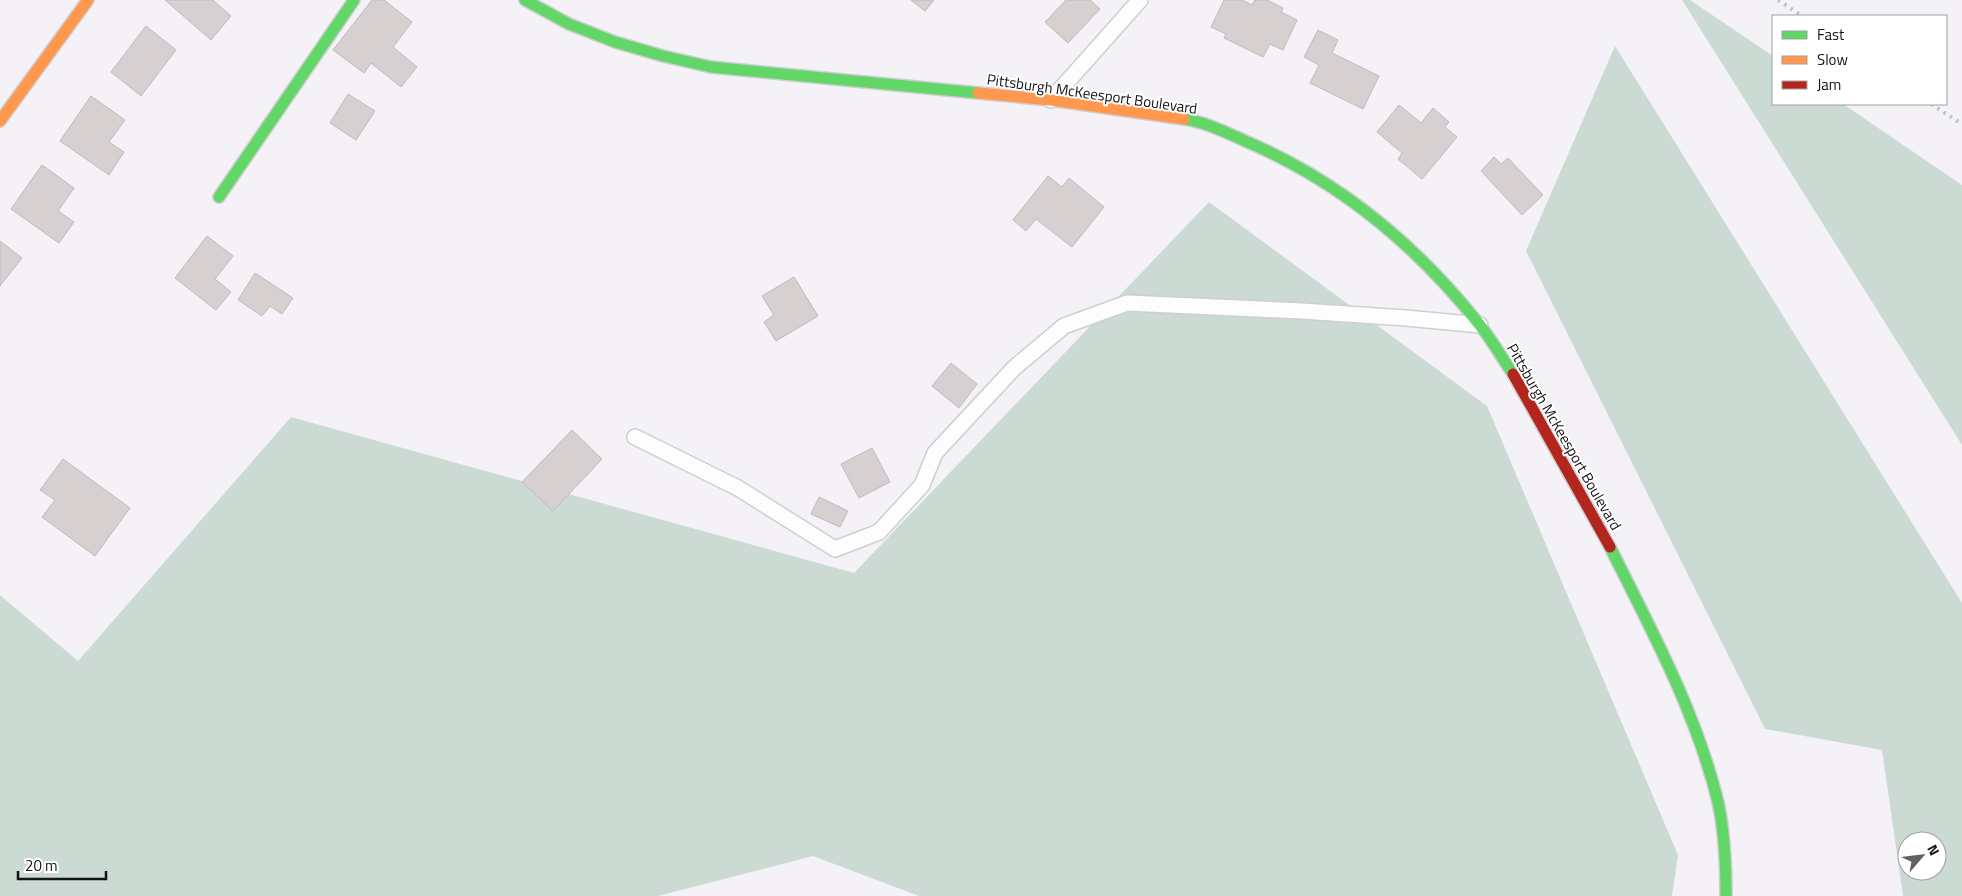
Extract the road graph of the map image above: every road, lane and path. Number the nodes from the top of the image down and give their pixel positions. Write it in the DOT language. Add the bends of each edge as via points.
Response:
graph roads {
  1 [pos="88,0"];
  2 [pos="354,0"];
  3 [pos="525,0"];
  4 [pos="1140,0"];
  5 [pos="1051,100"];
  6 [pos="0,121"];
  7 [pos="219,198"];
  8 [pos="1480,325"];
  9 [pos="635,436"];
  10 [pos="1726,896"];
  1 -- 6 [label="main road"];
  2 -- 7 [label="main road"];
  3 -- 5 [label="main road, Pittsburgh McKeesport Boulevard" via="540,10 611,41 662,57 711,67"];
  4 -- 5 [label="lane"];
  5 -- 8 [label="main road, Pittsburgh McKeesport Boulevard" via="1190,120 1286,159 1337,189 1402,238"];
  8 -- 9 [label="lane" via="1302,311 1126,304 1064,326 1014,368 935,453 922,485 880,532 835,549 738,488"];
  8 -- 10 [label="main road, Pittsburgh McKeesport Boulevard" via="1523,389 1600,528 1660,647 1697,733 1718,802"];
}
